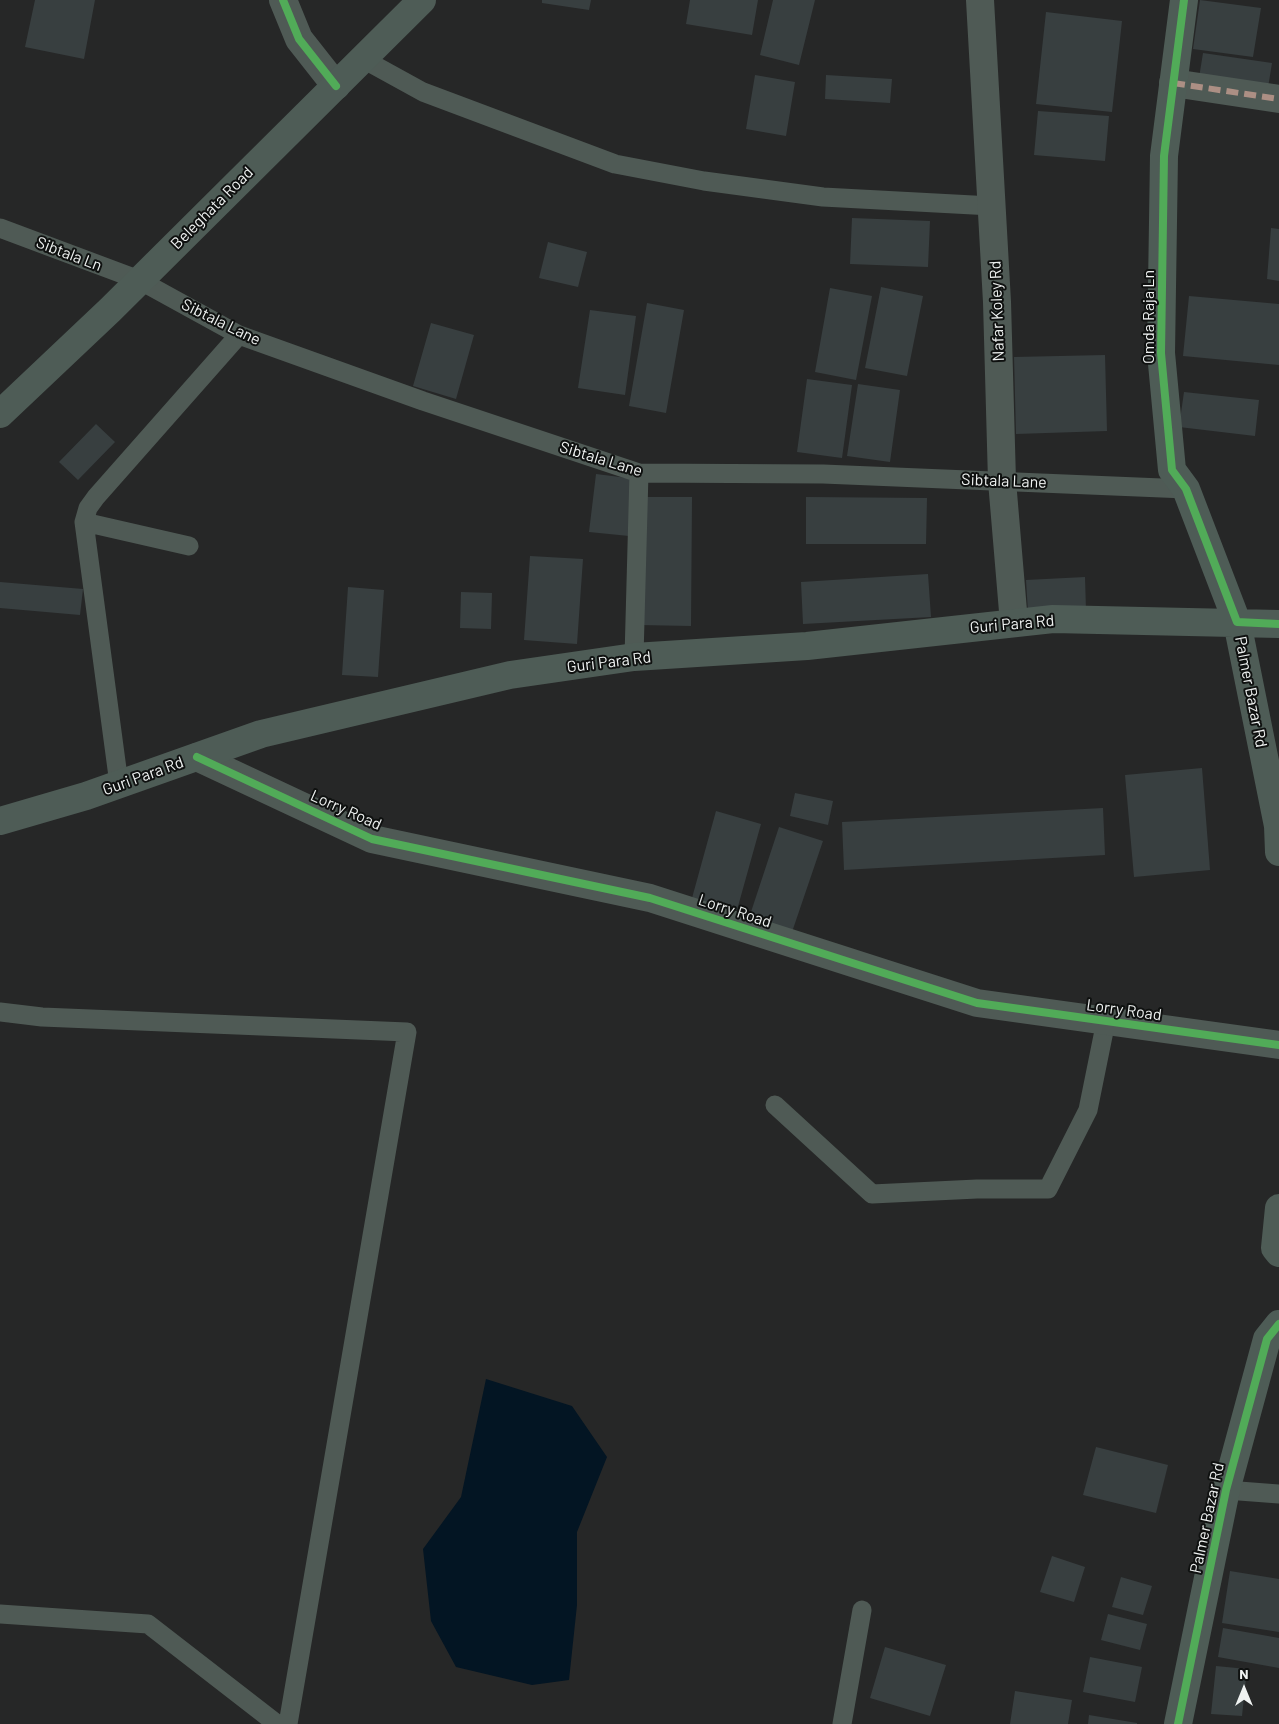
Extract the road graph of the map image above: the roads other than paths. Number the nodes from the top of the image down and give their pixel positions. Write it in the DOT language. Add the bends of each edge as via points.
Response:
graph roads {
  1 [pos="283,0"];
  2 [pos="422,0"];
  3 [pos="980,0"];
  4 [pos="1184,0"];
  5 [pos="363,59"];
  6 [pos="1174,83"];
  7 [pos="336,86"];
  8 [pos="1279,99"];
  9 [pos="992,206"];
  10 [pos="0,228"];
  11 [pos="139,280"];
  12 [pos="239,335"];
  13 [pos="0,414"];
  14 [pos="639,473"];
  15 [pos="1002,481"];
  16 [pos="1186,489"];
  17 [pos="84,522"];
  18 [pos="188,546"];
  19 [pos="1237,622"];
  20 [pos="1014,623"];
  21 [pos="1279,624"];
  22 [pos="634,658"];
  23 [pos="197,757"];
  24 [pos="119,784"];
  25 [pos="1274,785"];
  26 [pos="0,821"];
  27 [pos="1279,852"];
  28 [pos="0,1012"];
  29 [pos="1106,1021"];
  30 [pos="1279,1045"];
  31 [pos="775,1105"];
  32 [pos="1279,1208"];
  33 [pos="1279,1252"];
  34 [pos="1279,1324"];
  35 [pos="1226,1490"];
  36 [pos="1279,1494"];
  37 [pos="862,1610"];
  38 [pos="0,1614"];
  39 [pos="277,1724"];
  40 [pos="288,1724"];
  41 [pos="842,1724"];
  42 [pos="1178,1724"];
  1 -- 7 [label="street" via="299,39"];
  2 -- 5 [label="main road, Beleghata Road"];
  3 -- 9 [label="street, Nafar Koley Rd"];
  4 -- 6 [label="main road, Omda Raja Ln"];
  5 -- 7 [label="main road, Beleghata Road"];
  5 -- 9 [label="lane" via="423,92 615,164 704,181 823,197"];
  6 -- 8 [label="street"];
  6 -- 16 [label="main road, Omda Raja Ln" via="1164,156 1161,353 1172,470"];
  7 -- 11 [label="main road, Beleghata Road"];
  9 -- 15 [label="street, Nafar Koley Rd"];
  10 -- 11 [label="lane, Sibtala Ln"];
  11 -- 12 [label="lane, Sibtala Lane"];
  11 -- 13 [label="main road, Beleghata Road"];
  12 -- 14 [label="lane, Sibtala Lane"];
  12 -- 17 [label="lane" via="96,497"];
  14 -- 15 [label="lane, Sibtala Lane" via="823,474"];
  14 -- 22 [label="lane"];
  15 -- 16 [label="lane, Sibtala Lane"];
  15 -- 20 [label="street, Nafar Koley Rd"];
  16 -- 19 [label="main road, Omda Raja Ln"];
  17 -- 18 [label="lane"];
  17 -- 24 [label="lane"];
  19 -- 20 [label="main road, Guri Para Rd" via="1053,619"];
  19 -- 21 [label="main road, Guri Para Rd"];
  19 -- 25 [label="main road, Palmer Bazar Rd"];
  20 -- 22 [label="main road, Guri Para Rd" via="807,646"];
  22 -- 23 [label="main road, Guri Para Rd" via="510,675 261,734"];
  23 -- 24 [label="main road, Guri Para Rd"];
  23 -- 29 [label="street, Lorry Road" via="372,839 650,898 978,1003"];
  24 -- 26 [label="main road, Guri Para Rd"];
  25 -- 27 [label="main road, Palmer Bazar Rd"];
  28 -- 40 [label="lane" via="407,1032"];
  29 -- 30 [label="street, Lorry Road"];
  29 -- 31 [label="lane" via="1088,1110 1048,1188 872,1194"];
  32 -- 33 [label="main road" via="1275,1248"];
  34 -- 35 [label="main road, Palmer Bazar Rd" via="1267,1339"];
  35 -- 36 [label="lane"];
  35 -- 42 [label="main road, Palmer Bazar Rd"];
  37 -- 41 [label="lane"];
  38 -- 39 [label="lane" via="148,1624"];
}
